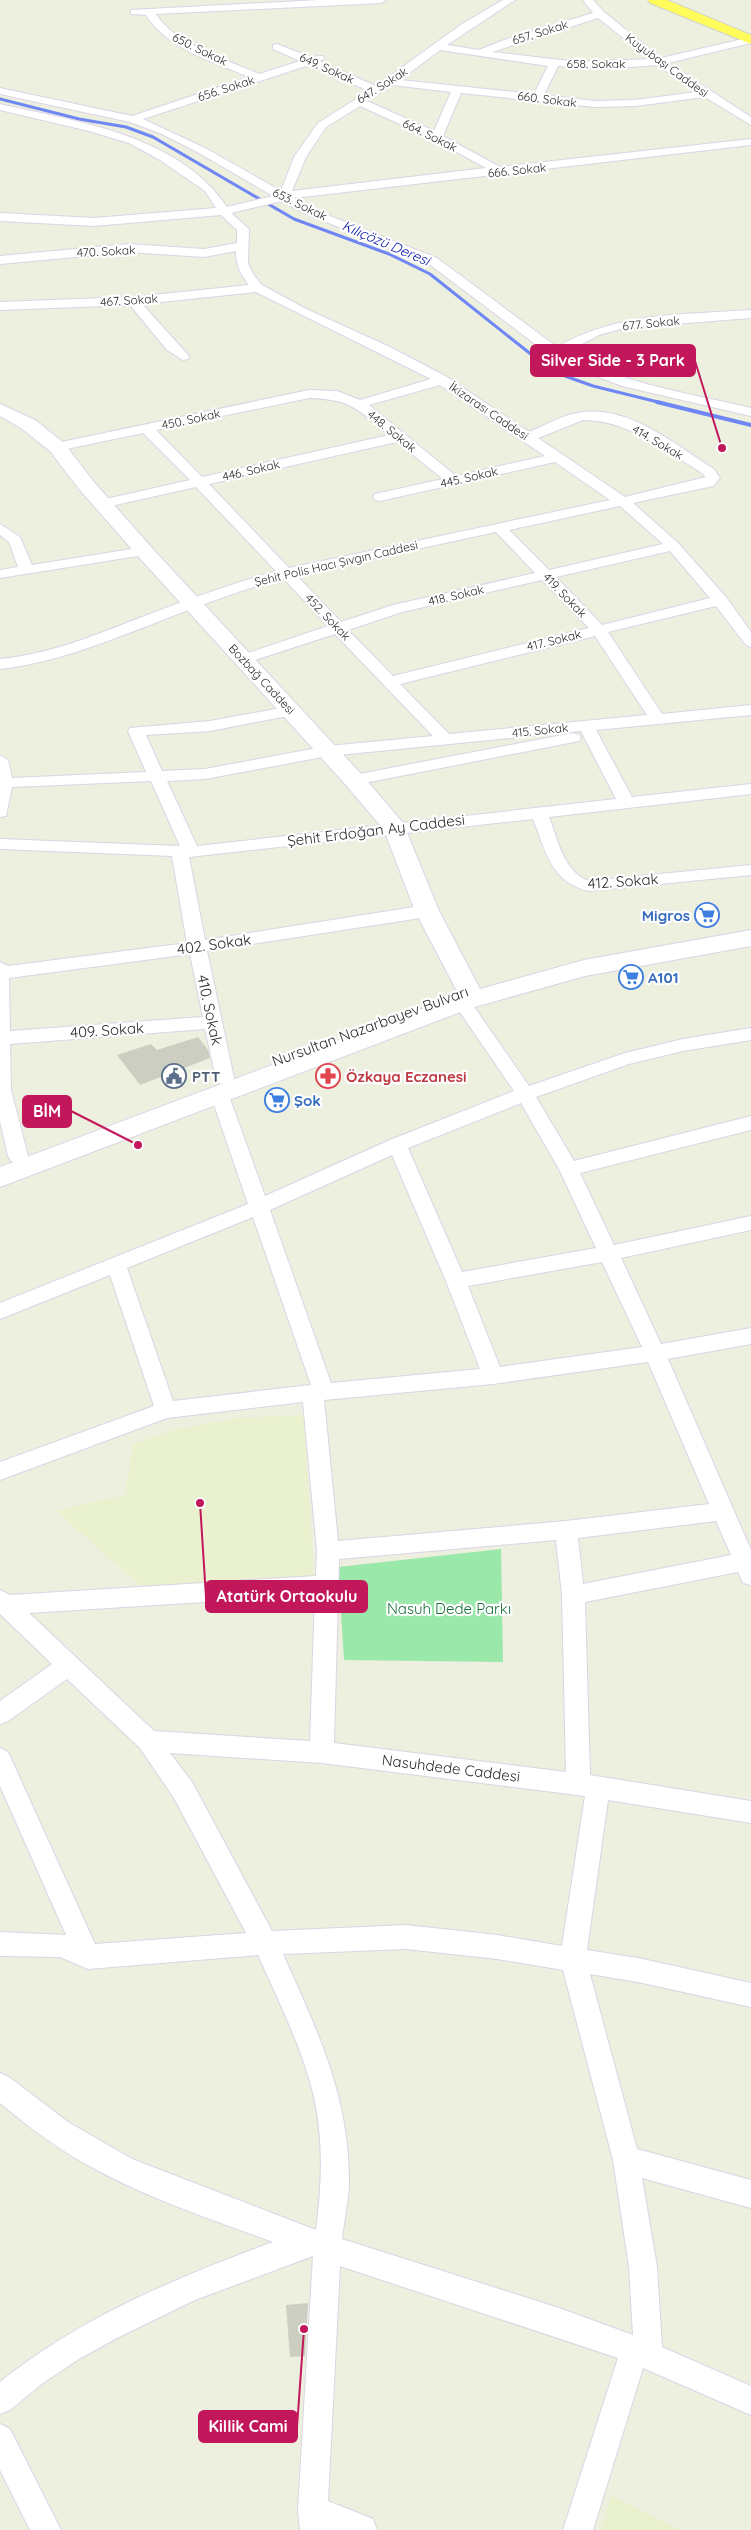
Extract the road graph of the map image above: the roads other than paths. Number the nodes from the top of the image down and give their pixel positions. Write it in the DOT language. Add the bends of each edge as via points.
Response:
graph roads {
  1 [pos="381,0"];
  2 [pos="510,0"];
  3 [pos="655,0"];
  4 [pos="672,0"];
  5 [pos="336,1"];
  6 [pos="585,1"];
  7 [pos="135,12"];
  8 [pos="150,12"];
  9 [pos="600,14"];
  10 [pos="750,40"];
  11 [pos="277,47"];
  12 [pos="440,47"];
  13 [pos="481,53"];
  14 [pos="314,59"];
  15 [pos="660,61"];
  16 [pos="555,62"];
  17 [pos="259,78"];
  18 [pos="390,82"];
  19 [pos="376,90"];
  20 [pos="457,90"];
  21 [pos="0,91"];
  22 [pos="705,94"];
  23 [pos="537,99"];
  24 [pos="358,101"];
  25 [pos="0,107"];
  26 [pos="133,119"];
  27 [pos="751,122"];
  28 [pos="436,137"];
  29 [pos="751,142"];
  30 [pos="502,172"];
  31 [pos="284,197"];
  32 [pos="226,211"];
  33 [pos="0,217"];
  34 [pos="242,246"];
  35 [pos="0,260"];
  36 [pos="258,288"];
  37 [pos="133,301"];
  38 [pos="0,306"];
  39 [pos="751,314"];
  40 [pos="556,353"];
  41 [pos="183,356"];
  42 [pos="442,380"];
  43 [pos="325,393"];
  44 [pos="359,404"];
  45 [pos="0,409"];
  46 [pos="751,412"];
  47 [pos="147,428"];
  48 [pos="400,437"];
  49 [pos="529,437"];
  50 [pos="57,447"];
  51 [pos="558,457"];
  52 [pos="454,481"];
  53 [pos="201,482"];
  54 [pos="703,484"];
  55 [pos="380,497"];
  56 [pos="622,502"];
  57 [pos="102,504"];
  58 [pos="499,527"];
  59 [pos="0,528"];
  60 [pos="673,546"];
  61 [pos="144,551"];
  62 [pos="27,571"];
  63 [pos="285,573"];
  64 [pos="0,574"];
  65 [pos="546,574"];
  66 [pos="720,600"];
  67 [pos="192,603"];
  68 [pos="338,627"];
  69 [pos="598,629"];
  70 [pos="751,642"];
  71 [pos="244,659"];
  72 [pos="0,664"];
  73 [pos="389,682"];
  74 [pos="751,710"];
  75 [pos="292,711"];
  76 [pos="657,718"];
  77 [pos="589,730"];
  78 [pos="446,740"];
  79 [pos="328,751"];
  80 [pos="0,760"];
  81 [pos="157,777"];
  82 [pos="354,780"];
  83 [pos="2,783"];
  84 [pos="751,789"];
  85 [pos="626,802"];
  86 [pos="0,812"];
  87 [pos="539,812"];
  88 [pos="394,828"];
  89 [pos="0,844"];
  90 [pos="186,852"];
  91 [pos="751,870"];
  92 [pos="427,911"];
  93 [pos="750,937"];
  94 [pos="197,947"];
  95 [pos="0,968"];
  96 [pos="0,973"];
  97 [pos="465,996"];
  98 [pos="212,1022"];
  99 [pos="751,1034"];
  100 [pos="2,1038"];
  101 [pos="222,1086"];
  102 [pos="1,1090"];
  103 [pos="525,1094"];
  104 [pos="751,1123"];
  105 [pos="397,1145"];
  106 [pos="9,1160"];
  107 [pos="569,1169"];
  108 [pos="0,1178"];
  109 [pos="259,1207"];
  110 [pos="751,1223"];
  111 [pos="609,1253"];
  112 [pos="116,1264"];
  113 [pos="456,1281"];
  114 [pos="0,1311"];
  115 [pos="751,1336"];
  116 [pos="655,1353"];
  117 [pos="493,1376"];
  118 [pos="319,1392"];
  119 [pos="166,1410"];
  120 [pos="0,1471"];
  121 [pos="724,1511"];
  122 [pos="566,1530"];
  123 [pos="328,1551"];
  124 [pos="749,1566"];
  125 [pos="327,1584"];
  126 [pos="573,1595"];
  127 [pos="3,1603"];
  128 [pos="68,1665"];
  129 [pos="0,1714"];
  130 [pos="148,1741"];
  131 [pos="322,1752"];
  132 [pos="0,1759"];
  133 [pos="588,1786"];
  134 [pos="751,1812"];
  135 [pos="266,1943"];
  136 [pos="0,1944"];
  137 [pos="88,1957"];
  138 [pos="573,1960"];
  139 [pos="751,1995"];
  140 [pos="0,2086"];
  141 [pos="626,2160"];
  142 [pos="751,2194"];
  143 [pos="317,2246"];
  144 [pos="642,2351"];
  145 [pos="0,2400"];
  146 [pos="751,2401"];
  147 [pos="0,2439"];
  148 [pos="314,2520"];
  149 [pos="46,2530"];
  150 [pos="362,2530"];
  151 [pos="578,2530"];
  1 -- 5 [label="street"];
  2 -- 12 [label="street, 647. Sokak" via="466,26"];
  3 -- 10 [label="highway"];
  4 -- 10 [label="highway"];
  5 -- 8 [label="street"];
  6 -- 9 [label="street, Kuyubaşı Caddesi"];
  7 -- 8 [label="street"];
  8 -- 17 [label="street, 650. Sokak" via="165,31"];
  9 -- 13 [label="street, 657. Sokak"];
  9 -- 15 [label="street, Kuyubaşı Caddesi"];
  10 -- 15 [label="street, 658. Sokak"];
  11 -- 14 [label="street, 649. Sokak"];
  12 -- 13 [label="street, 658. Sokak"];
  12 -- 18 [label="street, 647. Sokak"];
  13 -- 16 [label="street, 658. Sokak"];
  14 -- 17 [label="street, 656. Sokak"];
  14 -- 19 [label="street, 649. Sokak"];
  15 -- 16 [label="street, 658. Sokak"];
  15 -- 22 [label="street, Kuyubaşı Caddesi"];
  16 -- 23 [label="street"];
  17 -- 26 [label="street, 656. Sokak"];
  18 -- 19 [label="street, 647. Sokak"];
  18 -- 20 [label="street, 660. Sokak"];
  19 -- 24 [label="street, 647. Sokak"];
  20 -- 23 [label="street, 660. Sokak"];
  20 -- 28 [label="street"];
  21 -- 26 [label="street, 653. Sokak"];
  22 -- 23 [label="street, 660. Sokak" via="610,104"];
  22 -- 27 [label="street, Kuyubaşı Caddesi"];
  24 -- 28 [label="street, 664. Sokak"];
  24 -- 31 [label="street, 647. Sokak" via="316,132 300,157"];
  25 -- 32 [label="street" via="133,141 209,188"];
  26 -- 31 [label="street, 653. Sokak" via="173,135"];
  28 -- 30 [label="street, 664. Sokak"];
  29 -- 30 [label="street, 666. Sokak"];
  30 -- 31 [label="street, 666. Sokak" via="304,192"];
  31 -- 32 [label="street, 666. Sokak"];
  31 -- 40 [label="street, 653. Sokak" via="308,211 433,261"];
  32 -- 33 [label="street, 666. Sokak" via="94,222"];
  32 -- 34 [label="street, İkizarası Caddesi" via="232,221 244,229"];
  34 -- 35 [label="street, 470. Sokak" via="204,253 130,248"];
  34 -- 36 [label="street, İkizarası Caddesi" via="243,269"];
  36 -- 37 [label="street, 467. Sokak"];
  36 -- 42 [label="street, İkizarası Caddesi"];
  37 -- 38 [label="street, 467. Sokak"];
  37 -- 41 [label="street"];
  39 -- 40 [label="street, 677. Sokak" via="608,328 577,340"];
  40 -- 46 [label="street, 653. Sokak" via="576,365 617,381"];
  42 -- 44 [label="street"];
  42 -- 49 [label="street, İkizarası Caddesi"];
  43 -- 44 [label="street, 448. Sokak"];
  43 -- 47 [label="street, 450. Sokak"];
  44 -- 48 [label="street, 448. Sokak"];
  45 -- 50 [label="street, Bozbağ Caddesi" via="28,424"];
  47 -- 50 [label="street, 450. Sokak"];
  47 -- 53 [label="street, 452. Sokak"];
  48 -- 52 [label="street, 448. Sokak"];
  48 -- 53 [label="street, 446. Sokak"];
  49 -- 51 [label="street, İkizarası Caddesi"];
  49 -- 54 [label="street, 414. Sokak" via="586,416 623,422 709,472 712,481"];
  50 -- 57 [label="street, Bozbağ Caddesi"];
  51 -- 52 [label="street, 445. Sokak"];
  51 -- 56 [label="street, İkizarası Caddesi"];
  52 -- 55 [label="street, 445. Sokak"];
  53 -- 57 [label="street, 446. Sokak"];
  53 -- 63 [label="street, 452. Sokak"];
  54 -- 56 [label="street, Şehit Polis Hacı Şıvgın Caddesi"];
  56 -- 58 [label="street, Şehit Polis Hacı Şıvgın Caddesi"];
  56 -- 60 [label="street, İkizarası Caddesi"];
  57 -- 61 [label="street, Bozbağ Caddesi"];
  58 -- 63 [label="street, Şehit Polis Hacı Şıvgın Caddesi"];
  58 -- 65 [label="street, 419. Sokak"];
  59 -- 62 [label="street" via="15,540"];
  60 -- 65 [label="street, 418. Sokak"];
  60 -- 66 [label="street, İkizarası Caddesi"];
  61 -- 62 [label="street"];
  61 -- 67 [label="street, Bozbağ Caddesi"];
  62 -- 64 [label="street"];
  63 -- 67 [label="street, Şehit Polis Hacı Şıvgın Caddesi"];
  63 -- 68 [label="street, 452. Sokak"];
  65 -- 68 [label="street, 418. Sokak" via="398,608"];
  65 -- 69 [label="street, 419. Sokak"];
  66 -- 69 [label="street, 417. Sokak"];
  66 -- 70 [label="street, İkizarası Caddesi"];
  67 -- 71 [label="street, Bozbağ Caddesi"];
  67 -- 72 [label="street, Şehit Polis Hacı Şıvgın Caddesi" via="64,652"];
  68 -- 71 [label="street, 418. Sokak"];
  68 -- 73 [label="street, 452. Sokak"];
  69 -- 73 [label="street, 417. Sokak"];
  69 -- 76 [label="street, 419. Sokak"];
  71 -- 75 [label="street, Bozbağ Caddesi"];
  73 -- 78 [label="street, 452. Sokak"];
  74 -- 76 [label="street, 415. Sokak"];
  75 -- 79 [label="street, Bozbağ Caddesi"];
  75 -- 81 [label="street, 410. Sokak" via="210,726 136,731"];
  76 -- 77 [label="street, 415. Sokak"];
  77 -- 78 [label="street, 415. Sokak"];
  77 -- 82 [label="street"];
  77 -- 85 [label="street"];
  78 -- 79 [label="street, 415. Sokak"];
  79 -- 81 [label="street, 415. Sokak" via="205,774"];
  79 -- 82 [label="street, Bozbağ Caddesi"];
  80 -- 83 [label="street"];
  81 -- 83 [label="street, 415. Sokak"];
  81 -- 90 [label="street, 410. Sokak"];
  82 -- 88 [label="street, Bozbağ Caddesi"];
  83 -- 86 [label="street"];
  84 -- 85 [label="street, Şehit Erdoğan Ay Caddesi"];
  85 -- 87 [label="street, Şehit Erdoğan Ay Caddesi"];
  87 -- 88 [label="street, Şehit Erdoğan Ay Caddesi"];
  87 -- 91 [label="street, 412. Sokak" via="565,875 578,884 588,886"];
  88 -- 90 [label="street, Şehit Erdoğan Ay Caddesi"];
  88 -- 92 [label="street, Bozbağ Caddesi"];
  89 -- 90 [label="street, Şehit Erdoğan Ay Caddesi"];
  90 -- 94 [label="street, 410. Sokak"];
  92 -- 94 [label="street, 402. Sokak"];
  92 -- 97 [label="street, Bozbağ Caddesi"];
  93 -- 97 [label="street, Nursultan Nazarbayev Bulvarı" via="597,956"];
  94 -- 96 [label="street, 402. Sokak"];
  94 -- 98 [label="street, 410. Sokak"];
  95 -- 96 [label="street"];
  96 -- 100 [label="street"];
  97 -- 101 [label="street, Nursultan Nazarbayev Bulvarı"];
  97 -- 103 [label="street"];
  98 -- 100 [label="street, 409. Sokak"];
  98 -- 101 [label="street, 410. Sokak"];
  99 -- 103 [label="street" via="625,1059"];
  100 -- 102 [label="street"];
  101 -- 106 [label="street, Nursultan Nazarbayev Bulvarı"];
  101 -- 108 [label="street, Nursultan Nazarbayev Bulvarı"];
  101 -- 109 [label="street, 410. Sokak"];
  102 -- 106 [label="street"];
  103 -- 105 [label="street"];
  103 -- 107 [label="street"];
  104 -- 107 [label="street"];
  105 -- 109 [label="street"];
  105 -- 113 [label="street"];
  107 -- 111 [label="street"];
  109 -- 112 [label="street"];
  109 -- 118 [label="street, 410. Sokak"];
  110 -- 111 [label="street"];
  111 -- 113 [label="street"];
  111 -- 116 [label="street"];
  112 -- 114 [label="street"];
  112 -- 119 [label="street"];
  113 -- 117 [label="street"];
  115 -- 116 [label="street"];
  116 -- 117 [label="street"];
  116 -- 121 [label="street"];
  117 -- 118 [label="street"];
  118 -- 119 [label="street"];
  118 -- 123 [label="street, 410. Sokak"];
  119 -- 120 [label="street"];
  121 -- 122 [label="street"];
  121 -- 124 [label="street"];
  122 -- 123 [label="street"];
  122 -- 126 [label="street"];
  123 -- 125 [label="street, 410. Sokak"];
  124 -- 126 [label="street"];
  125 -- 127 [label="street"];
  125 -- 131 [label="street, 410. Sokak"];
  126 -- 133 [label="street"];
  127 -- 128 [label="street"];
  128 -- 129 [label="street"];
  128 -- 130 [label="street"];
  130 -- 131 [label="street, Nasuhdede Caddesi"];
  130 -- 135 [label="street" via="184,1790"];
  131 -- 133 [label="street, Nasuhdede Caddesi"];
  132 -- 137 [label="street"];
  133 -- 134 [label="street, Nasuhdede Caddesi"];
  133 -- 138 [label="street"];
  135 -- 137 [label="street"];
  135 -- 138 [label="street" via="406,1937"];
  135 -- 143 [label="street" via="310,2044 326,2093 333,2133 335,2187"];
  136 -- 137 [label="street" via="61,1945"];
  138 -- 139 [label="street" via="673,1977"];
  138 -- 141 [label="street"];
  140 -- 143 [label="street" via="39,2120 122,2169"];
  141 -- 142 [label="street"];
  141 -- 144 [label="street" via="643,2267"];
  143 -- 144 [label="street"];
  143 -- 145 [label="street" via="216,2278 136,2315 30,2374"];
  143 -- 148 [label="street"];
  144 -- 146 [label="street"];
  144 -- 151 [label="street"];
  147 -- 149 [label="street"];
  148 -- 150 [label="street"];
}
